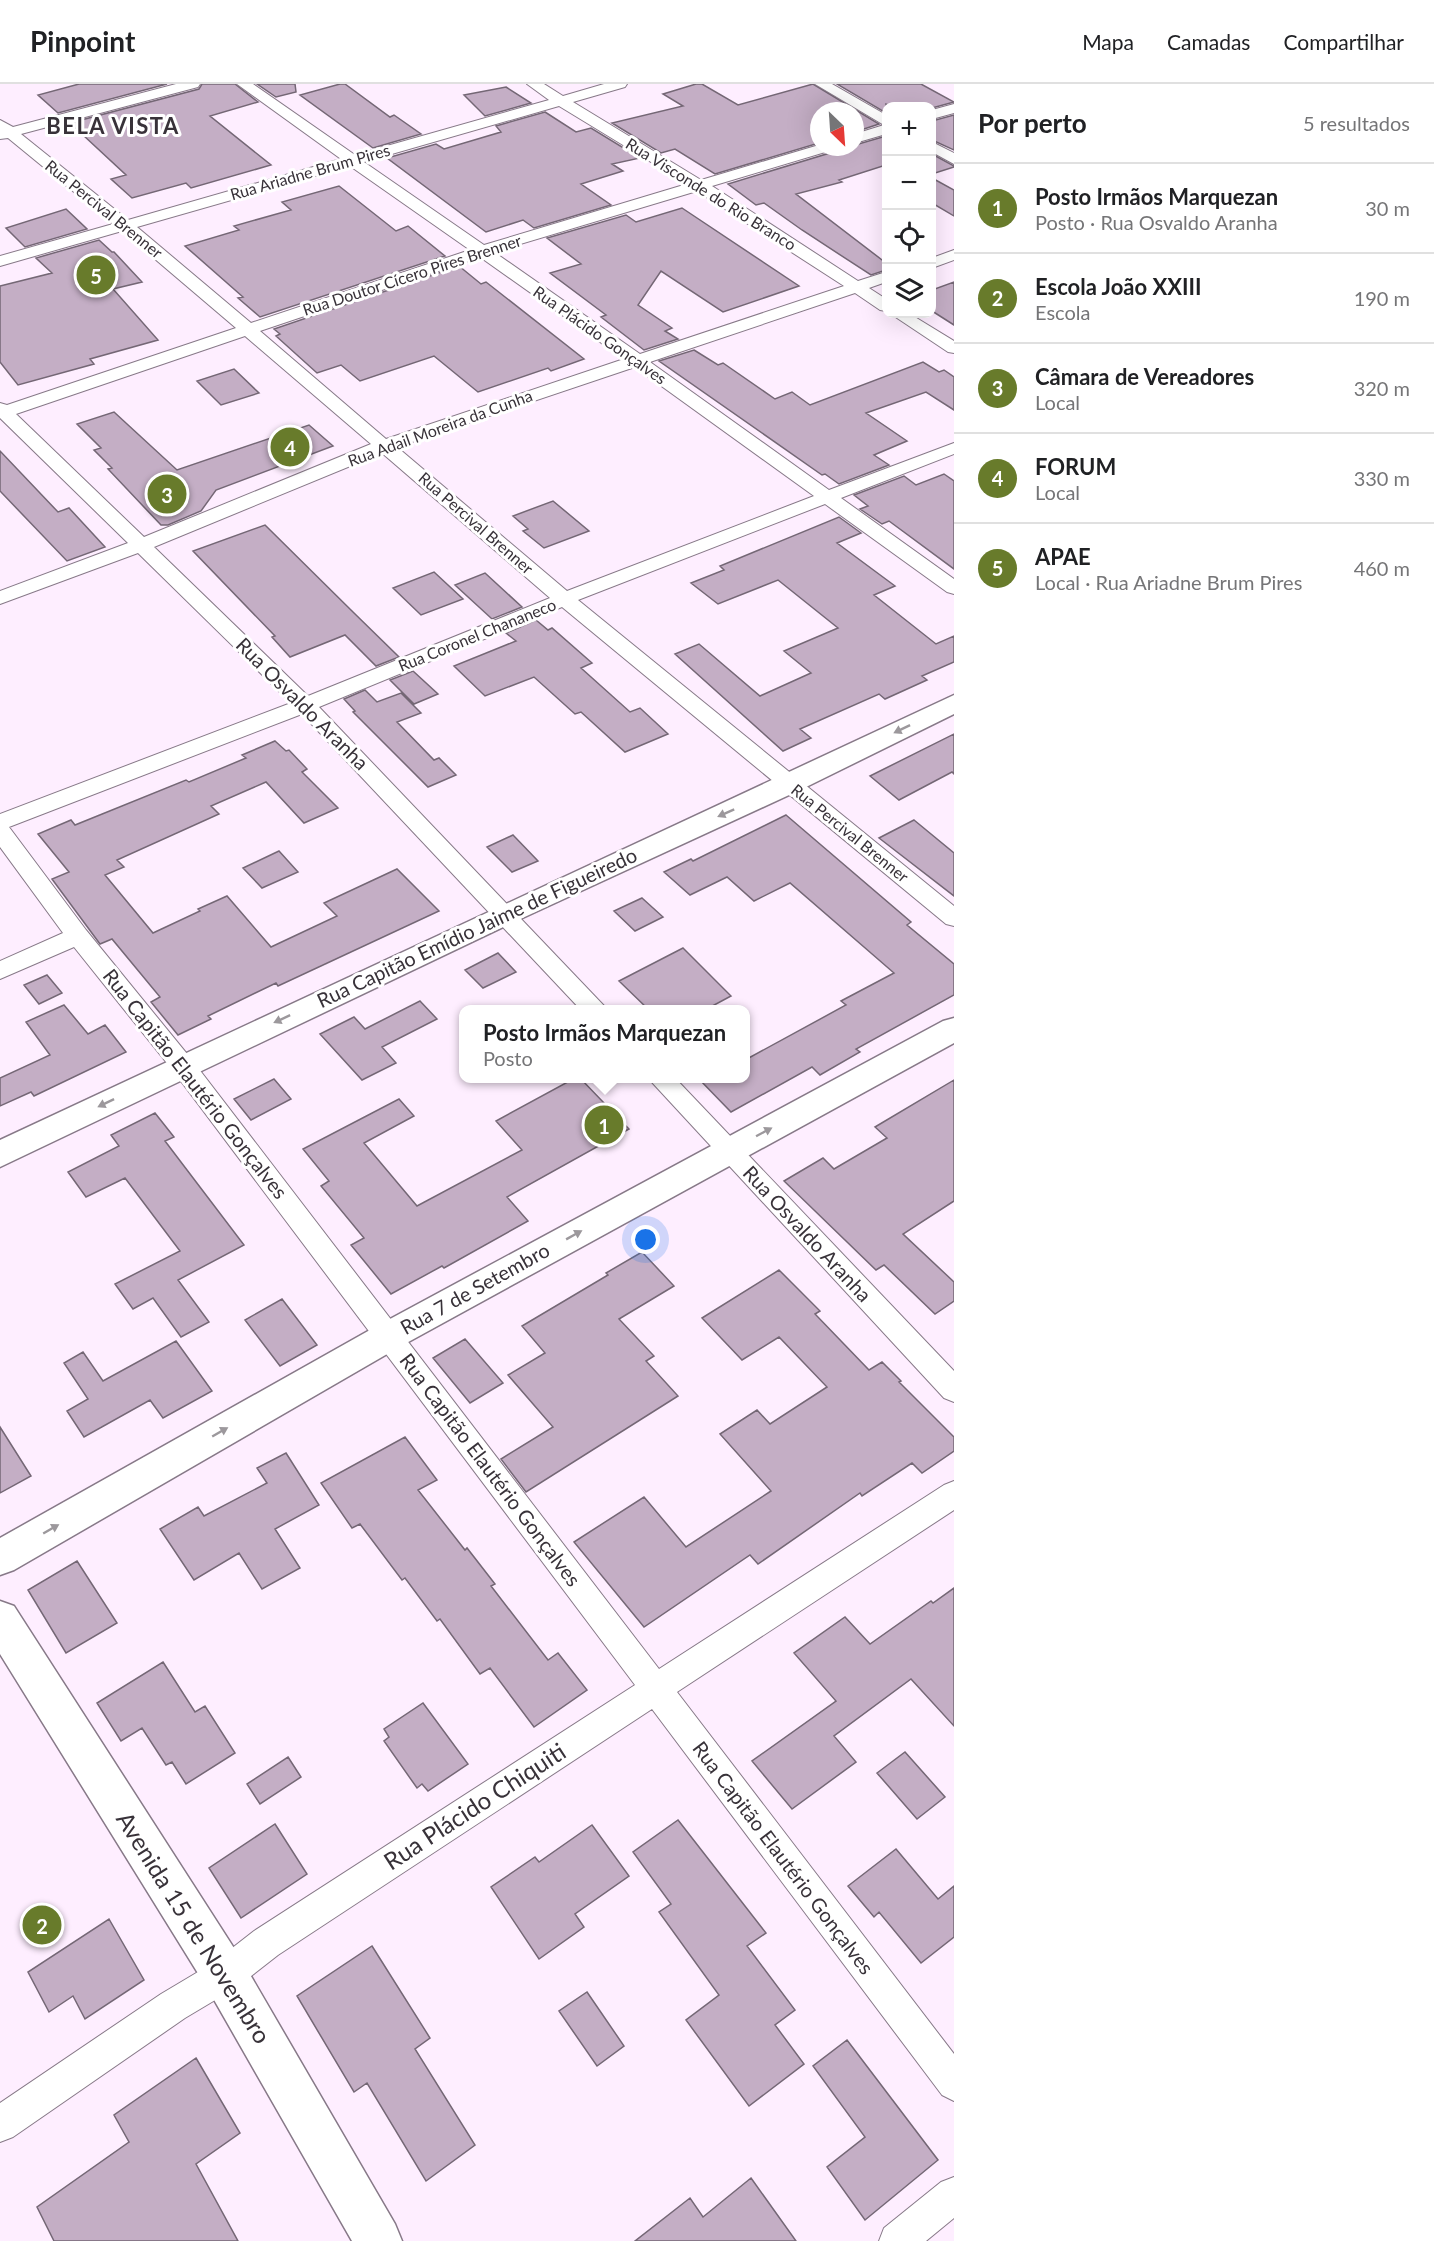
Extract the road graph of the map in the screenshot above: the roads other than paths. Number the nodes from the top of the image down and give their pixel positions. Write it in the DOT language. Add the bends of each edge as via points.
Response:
graph roads {
  1 [pos="193,84"];
  2 [pos="244,84"];
  3 [pos="534,84"];
  4 [pos="620,84"];
  5 [pos="822,84"];
  6 [pos="561,101"];
  7 [pos="954,108"];
  8 [pos="936,114"];
  9 [pos="882,119"];
  10 [pos="882,130"];
  11 [pos="3,131"];
  12 [pos="864,136"];
  13 [pos="936,148"];
  14 [pos="810,152"];
  15 [pos="954,159"];
  16 [pos="353,160"];
  17 [pos="699,185"];
  18 [pos="126,225"];
  19 [pos="483,251"];
  20 [pos="954,255"];
  21 [pos="0,261"];
  22 [pos="936,261"];
  23 [pos="882,278"];
  24 [pos="857,287"];
  25 [pos="882,303"];
  26 [pos="905,318"];
  27 [pos="246,329"];
  28 [pos="954,348"];
  29 [pos="637,360"];
  30 [pos="2,411"];
  31 [pos="385,445"];
  32 [pos="954,448"];
  33 [pos="828,498"];
  34 [pos="142,544"];
  35 [pos="954,588"];
  36 [pos="0,598"];
  37 [pos="564,599"];
  38 [pos="954,703"];
  39 [pos="305,705"];
  40 [pos="790,784"];
  41 [pos="0,822"];
  42 [pos="0,831"];
  43 [pos="506,914"];
  44 [pos="954,918"];
  45 [pos="78,936"];
  46 [pos="0,971"];
  47 [pos="591,1005"];
  48 [pos="954,1029"];
  49 [pos="183,1066"];
  50 [pos="665,1083"];
  51 [pos="729,1151"];
  52 [pos="0,1154"];
  53 [pos="389,1336"];
  54 [pos="954,1390"];
  55 [pos="954,1494"];
  56 [pos="0,1558"];
  57 [pos="0,1619"];
  58 [pos="656,1690"];
  59 [pos="225,1975"];
  60 [pos="954,2084"];
  61 [pos="0,2124"];
  62 [pos="954,2195"];
  63 [pos="378,2241"];
  64 [pos="897,2241"];
  1 -- 11 [label="street"];
  2 -- 16 [label="street, Rua Plácido Gonçalves"];
  3 -- 6 [label="street, Rua Visconde do Rio Branco"];
  4 -- 6 [label="street, Rua Ariadne Brum Pires"];
  5 -- 9 [label="street"];
  6 -- 16 [label="street, Rua Ariadne Brum Pires"];
  6 -- 17 [label="street, Rua Visconde do Rio Branco"];
  7 -- 8 [label="street"];
  10 -- 12 [label="street"];
  11 -- 18 [label="street, Rua Percival Brenner"];
  13 -- 15 [label="street"];
  14 -- 17 [label="street, Rua Doutor Cícero Pires Brenner"];
  16 -- 18 [label="street, Rua Ariadne Brum Pires"];
  16 -- 19 [label="street, Rua Plácido Gonçalves"];
  17 -- 19 [label="street, Rua Doutor Cícero Pires Brenner"];
  17 -- 24 [label="street, Rua Visconde do Rio Branco"];
  18 -- 21 [label="street, Rua Ariadne Brum Pires"];
  18 -- 27 [label="street, Rua Percival Brenner"];
  19 -- 27 [label="street, Rua Doutor Cícero Pires Brenner"];
  19 -- 29 [label="street, Rua Plácido Gonçalves"];
  20 -- 22 [label="street"];
  23 -- 24 [label="street, Rua Adail Moreira da Cunha"];
  24 -- 25 [label="street, Rua Visconde do Rio Branco"];
  24 -- 29 [label="street, Rua Adail Moreira da Cunha"];
  26 -- 28 [label="street"];
  27 -- 30 [label="street, Rua Doutor Cícero Pires Brenner"];
  27 -- 31 [label="street, Rua Percival Brenner"];
  29 -- 31 [label="street, Rua Adail Moreira da Cunha"];
  29 -- 33 [label="street, Rua Plácido Gonçalves"];
  30 -- 34 [label="street, Rua Osvaldo Aranha"];
  31 -- 34 [label="street, Rua Adail Moreira da Cunha"];
  31 -- 37 [label="street, Rua Percival Brenner"];
  32 -- 33 [label="street, Rua Coronel Chananeco"];
  33 -- 35 [label="street, Rua Plácido Gonçalves"];
  33 -- 37 [label="street, Rua Coronel Chananeco"];
  34 -- 36 [label="street, Rua Adail Moreira da Cunha"];
  34 -- 39 [label="street, Rua Osvaldo Aranha"];
  37 -- 39 [label="street, Rua Coronel Chananeco"];
  37 -- 40 [label="street, Rua Percival Brenner"];
  38 -- 40 [label="main road, Rua Capitão Emídio Jaime de Figueiredo, one-way"];
  39 -- 41 [label="street, Rua Coronel Chananeco"];
  39 -- 43 [label="street, Rua Osvaldo Aranha"];
  40 -- 43 [label="main road, Rua Capitão Emídio Jaime de Figueiredo, one-way"];
  40 -- 44 [label="street, Rua Percival Brenner"];
  42 -- 45 [label="street, Rua Capitão Elautério Gonçalves"];
  43 -- 47 [label="street, Rua Osvaldo Aranha"];
  43 -- 49 [label="main road, Rua Capitão Emídio Jaime de Figueiredo, one-way"];
  45 -- 46 [label="street"];
  45 -- 49 [label="street, Rua Capitão Elautério Gonçalves"];
  51 -- 48 [label="main road, Rua 7 de Setembro, one-way"];
  49 -- 52 [label="main road, Rua Capitão Emídio Jaime de Figueiredo, one-way"];
  49 -- 53 [label="street, Rua Capitão Elautério Gonçalves"];
  50 -- 51 [label="street, Rua Osvaldo Aranha"];
  53 -- 51 [label="main road, Rua 7 de Setembro, one-way"];
  51 -- 54 [label="street, Rua Osvaldo Aranha"];
  56 -- 53 [label="main road, Rua 7 de Setembro, one-way"];
  53 -- 58 [label="street, Rua Capitão Elautério Gonçalves"];
  55 -- 58 [label="street, Rua Plácido Chiquiti"];
  57 -- 59 [label="main road, Avenida 15 de Novembro"];
  58 -- 59 [label="street, Rua Plácido Chiquiti" via="266,1943"];
  58 -- 60 [label="street, Rua Capitão Elautério Gonçalves"];
  59 -- 61 [label="street, Rua Plácido Chiquiti"];
  59 -- 63 [label="main road, Avenida 15 de Novembro"];
  62 -- 64 [label="street"];
}
